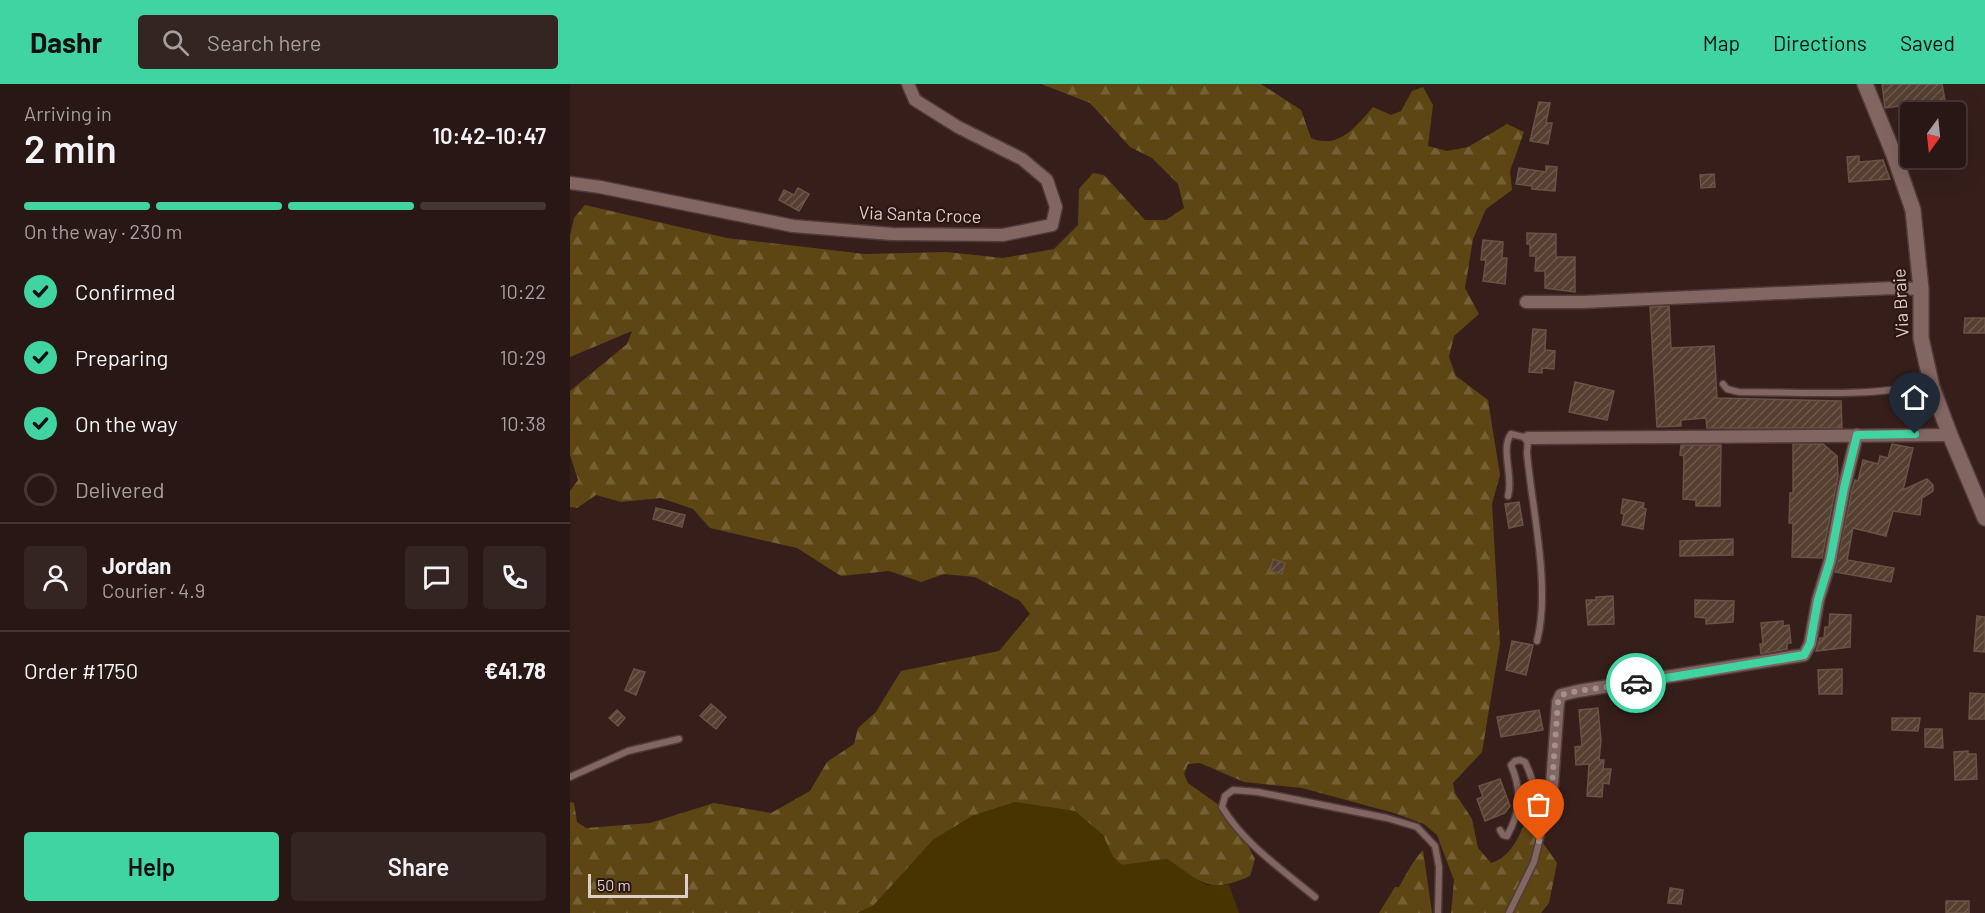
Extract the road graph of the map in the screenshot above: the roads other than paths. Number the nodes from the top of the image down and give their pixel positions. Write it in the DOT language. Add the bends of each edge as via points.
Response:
graph roads {
  1 [pos="908,84"];
  2 [pos="1865,84"];
  3 [pos="570,183"];
  4 [pos="1921,289"];
  5 [pos="1526,302"];
  6 [pos="1931,382"];
  7 [pos="1723,384"];
  8 [pos="1857,435"];
  9 [pos="1950,435"];
  10 [pos="1528,438"];
  11 [pos="1508,496"];
  12 [pos="1985,518"];
  13 [pos="1537,641"];
  14 [pos="679,739"];
  15 [pos="570,777"];
  16 [pos="1545,819"];
  17 [pos="1500,830"];
  18 [pos="1315,897"];
  19 [pos="1438,913"];
  20 [pos="1509,913"];
  1 -- 3 [label="street, Via Santa Croce" via="915,100 1022,159 1047,180 1056,207 1052,225 1003,236 815,228"];
  2 -- 4 [label="street, Via Braie" via="1913,210"];
  4 -- 5 [label="street"];
  4 -- 6 [label="street, Via Braie" via="1921,338"];
  6 -- 7 [label="lane" via="1912,388 1840,392 1739,392"];
  6 -- 9 [label="street, Via Braie"];
  8 -- 9 [label="street"];
  8 -- 10 [label="street"];
  8 -- 16 [label="street" via="1830,561 1804,655 1561,695"];
  9 -- 12 [label="street, Via Braie"];
  10 -- 11 [label="lane" via="1511,434 1508,438"];
  10 -- 13 [label="lane" via="1542,614"];
  14 -- 15 [label="lane" via="628,751"];
  16 -- 17 [label="lane" via="1525,762 1515,761 1511,765 1519,785 1518,811 1507,836"];
  16 -- 20 [label="lane" via="1534,862"];
  18 -- 19 [label="lane" via="1229,819 1222,807 1225,796 1233,790 1258,792 1417,827 1435,846"];
}
